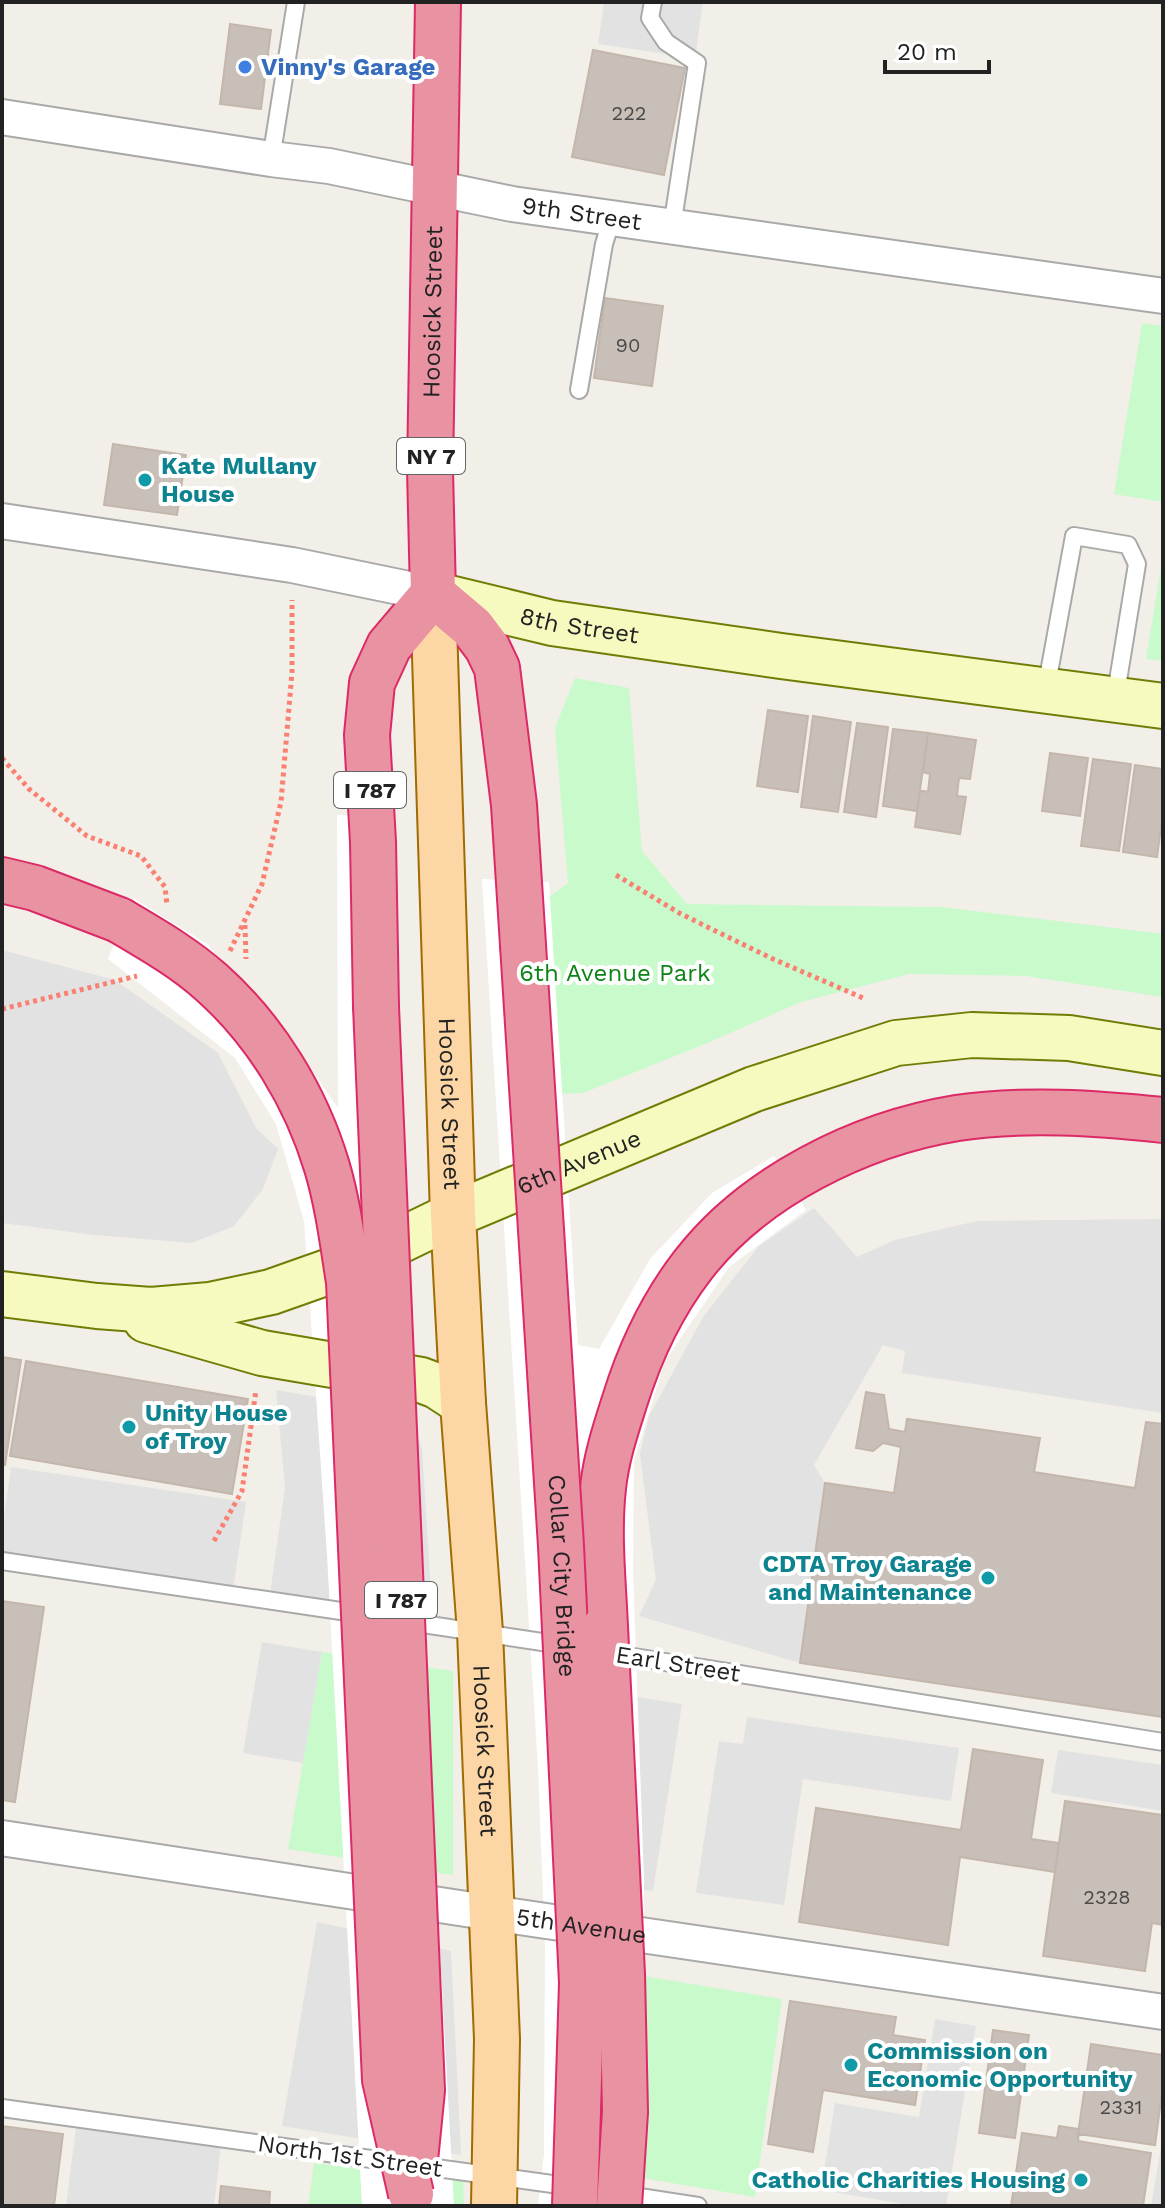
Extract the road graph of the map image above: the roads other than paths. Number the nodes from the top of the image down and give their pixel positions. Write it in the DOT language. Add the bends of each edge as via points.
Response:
graph roads {
  1 [pos="296,2"];
  2 [pos="438,2"];
  3 [pos="653,2"];
  4 [pos="2,117"];
  5 [pos="271,159"];
  6 [pos="435,188"];
  7 [pos="612,218"];
  8 [pos="672,227"];
  9 [pos="1163,296"];
  10 [pos="579,390"];
  11 [pos="2,521"];
  12 [pos="433,594"];
  13 [pos="1046,691"];
  14 [pos="1115,699"];
  15 [pos="1163,706"];
  16 [pos="2,880"];
  17 [pos="1163,1053"];
  18 [pos="1163,1120"];
  19 [pos="453,1215"];
  20 [pos="2,1294"];
  21 [pos="97,1306"];
  22 [pos="463,1403"];
  23 [pos="2,1561"];
  24 [pos="480,1632"];
  25 [pos="1163,1742"];
  26 [pos="2,1838"];
  27 [pos="492,1913"];
  28 [pos="1163,2012"];
  29 [pos="2,2108"];
  30 [pos="495,2190"];
  31 [pos="597,2198"];
  32 [pos="412,2200"];
  33 [pos="698,2206"];
  1 -- 5 [label="lane"];
  2 -- 6 [label="highway, Hoosick Street / NY 7"];
  3 -- 8 [label="lane" via="650,18 666,42 697,63"];
  4 -- 5 [label="street, 9th Street"];
  5 -- 6 [label="street, 9th Street"];
  6 -- 7 [label="street, 9th Street"];
  6 -- 12 [label="highway, Hoosick Street / NY 7"];
  7 -- 8 [label="street, 9th Street"];
  7 -- 10 [label="lane"];
  8 -- 9 [label="street, 9th Street"];
  11 -- 12 [label="street, 8th Street" via="300,566"];
  12 -- 13 [label="main road, 8th Street" via="552,623"];
  12 -- 19 [label="main road, Hoosick Street"];
  12 -- 31 [label="highway, Collar City Bridge, bridge" via="472,627 497,668 514,805"];
  12 -- 32 [label="highway, I 787, bridge" via="389,646 372,683 367,735 422,2090"];
  13 -- 14 [label="main road, 8th Street"];
  13 -- 14 [label="lane" via="1074,536 1128,545 1137,564"];
  14 -- 15 [label="main road, 8th Street"];
  16 -- 32 [label="highway, bridge" via="119,920 211,981 282,1065 309,1114 328,1169 349,1282 385,2080"];
  17 -- 19 [label="main road, 6th Avenue" via="1069,1038 972,1035 896,1043 754,1089"];
  18 -- 31 [label="highway, bridge" via="1009,1113 907,1129 851,1148 752,1206 693,1265 647,1340 615,1428 603,1486 625,2112"];
  19 -- 21 [label="main road, 6th Avenue" via="356,1262 271,1292 151,1310"];
  19 -- 22 [label="main road, Hoosick Street"];
  20 -- 21 [label="main road, 6th Avenue"];
  21 -- 22 [label="main road" via="262,1353 421,1380"];
  22 -- 24 [label="main road, Hoosick Street"];
  23 -- 24 [label="lane, Earl Street"];
  24 -- 25 [label="lane, Earl Street"];
  24 -- 27 [label="main road, Hoosick Street"];
  26 -- 27 [label="street, 5th Avenue"];
  27 -- 28 [label="street, 5th Avenue"];
  27 -- 30 [label="main road, Hoosick Street"];
  29 -- 30 [label="lane, North 1st Street"];
  30 -- 31 [label="lane, North 1st Street"];
  31 -- 33 [label="lane, North 1st Street"];
}
